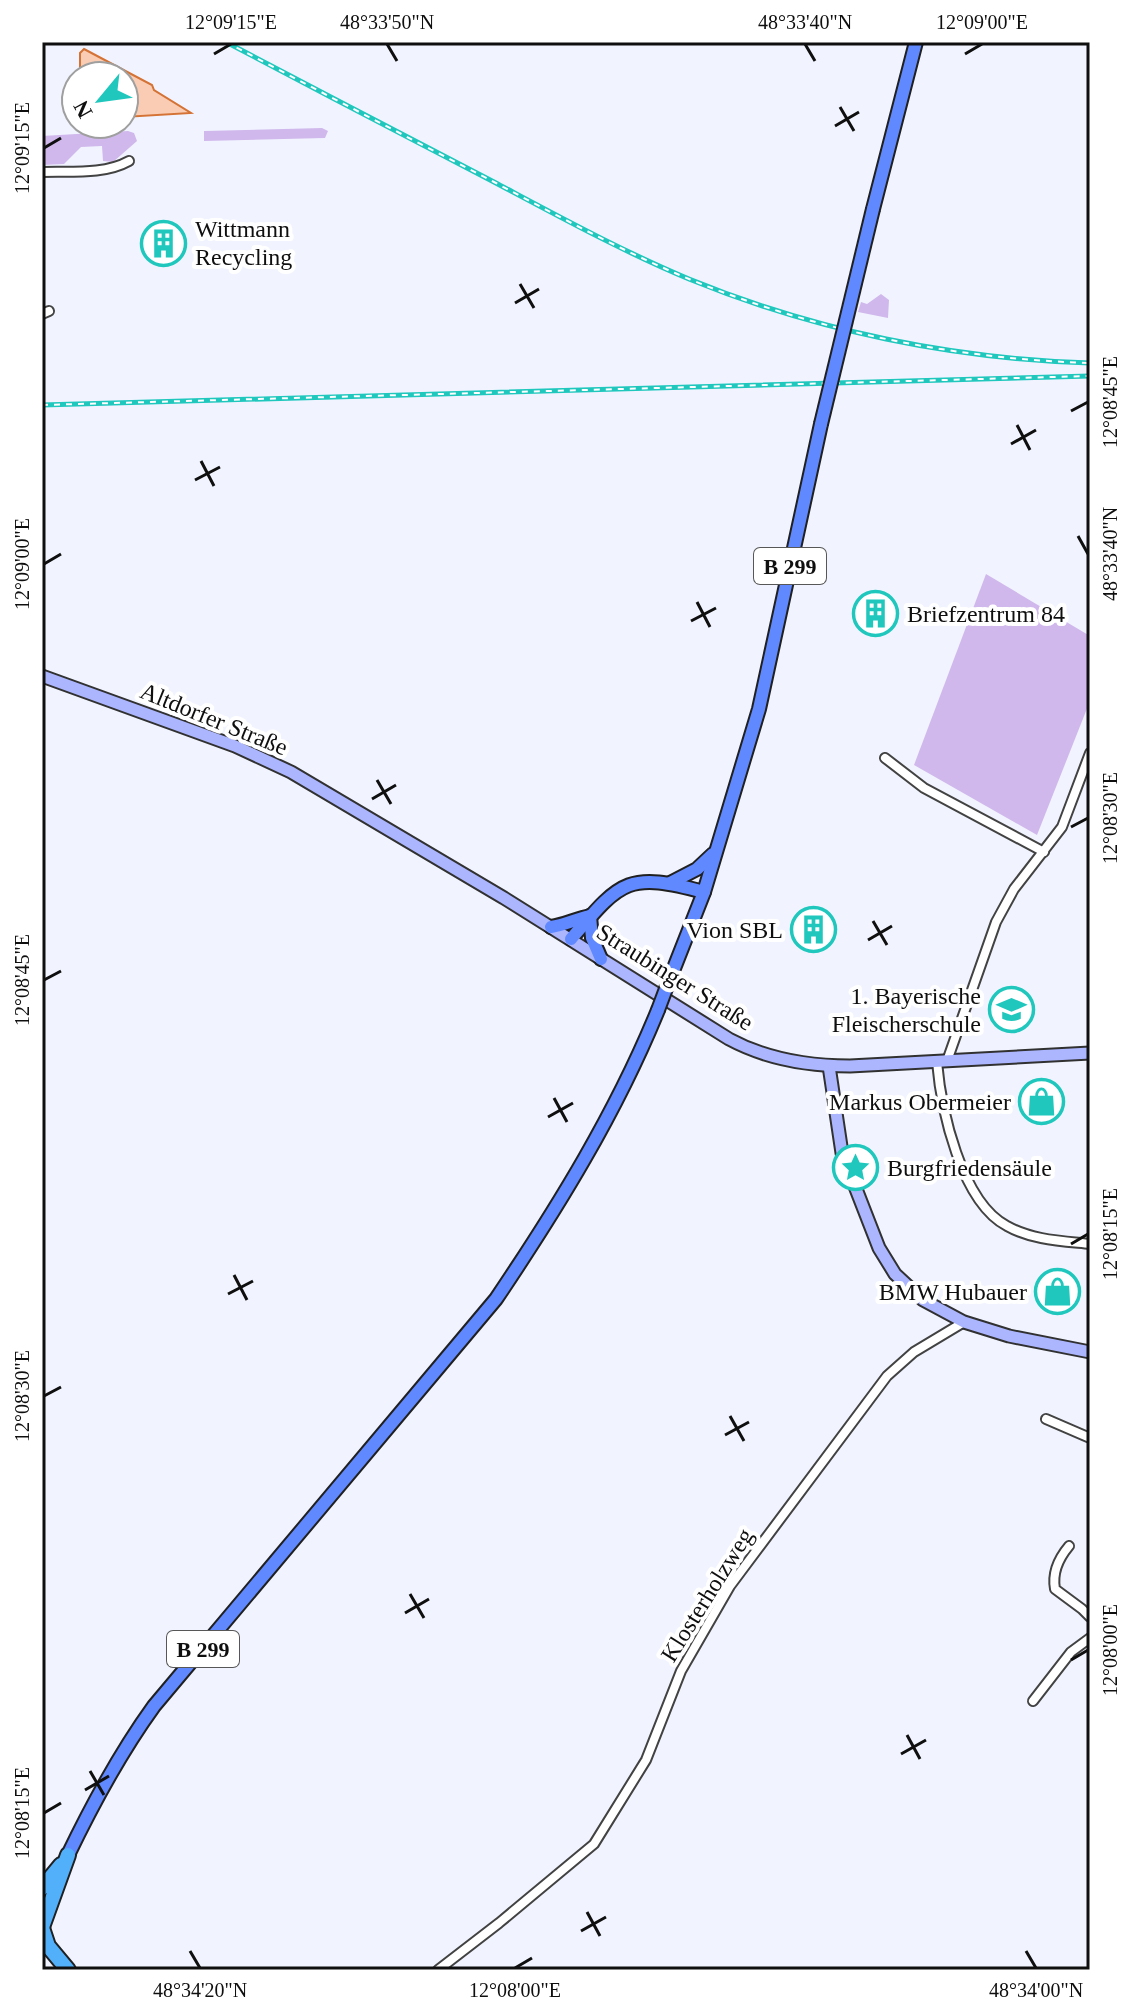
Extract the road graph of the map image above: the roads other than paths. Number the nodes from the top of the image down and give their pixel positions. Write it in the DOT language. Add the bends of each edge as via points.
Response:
graph roads {
  1 [pos="916,42"];
  2 [pos="129,161"];
  3 [pos="42,172"];
  4 [pos="42,676"];
  5 [pos="1090,753"];
  6 [pos="885,758"];
  7 [pos="716,851"];
  8 [pos="1044,852"];
  9 [pos="670,883"];
  10 [pos="704,892"];
  11 [pos="590,916"];
  12 [pos="551,927"];
  13 [pos="571,939"];
  14 [pos="601,959"];
  15 [pos="1090,1053"];
  16 [pos="942,1062"];
  17 [pos="829,1066"];
  18 [pos="1090,1244"];
  19 [pos="964,1322"];
  20 [pos="1090,1352"];
  21 [pos="1046,1419"];
  22 [pos="1090,1438"];
  23 [pos="1069,1546"];
  24 [pos="1090,1617"];
  25 [pos="1090,1638"];
  26 [pos="1033,1701"];
  27 [pos="68,1855"];
  28 [pos="42,1888"];
  29 [pos="42,1927"];
  30 [pos="68,1970"];
  31 [pos="438,1970"];
  1 -- 7 [label="main road, B 299, bridge" via="821,424 759,709"];
  2 -- 3 [label="street" via="106,169"];
  4 -- 12 [label="main road, Altdorfer Straße" via="278,766"];
  5 -- 8 [label="street" via="1062,827"];
  6 -- 8 [label="street" via="924,788"];
  7 -- 9 [label="main road"];
  7 -- 10 [label="main road, B 299"];
  8 -- 16 [label="street" via="996,922"];
  9 -- 10 [label="main road"];
  9 -- 11 [label="main road" via="635,882"];
  10 -- 27 [label="main road, B 299, bridge" via="617,1101 544,1227 496,1299 154,1706 93,1803"];
  11 -- 12 [label="main road"];
  11 -- 13 [label="main road"];
  11 -- 14 [label="main road"];
  12 -- 13 [label="main road, Altdorfer Straße"];
  13 -- 14 [label="main road, Straubinger Straße"];
  14 -- 17 [label="main road, Straubinger Straße" via="747,1049"];
  15 -- 16 [label="main road, Straubinger Straße"];
  16 -- 17 [label="main road, Straubinger Straße"];
  16 -- 18 [label="street" via="944,1113 981,1203 1003,1225 1020,1233"];
  17 -- 19 [label="main road" via="842,1153 879,1248 908,1287"];
  19 -- 20 [label="main road"];
  19 -- 31 [label="street, Klosterholzweg" via="914,1352 887,1376 730,1586 681,1671 646,1760 594,1844"];
  21 -- 22 [label="street"];
  23 -- 24 [label="street" via="1059,1557 1055,1589"];
  25 -- 26 [label="street" via="1071,1652"];
  27 -- 28 [label="highway"];
  27 -- 29 [label="highway"];
  29 -- 30 [label="highway" via="45,1941"];
}
